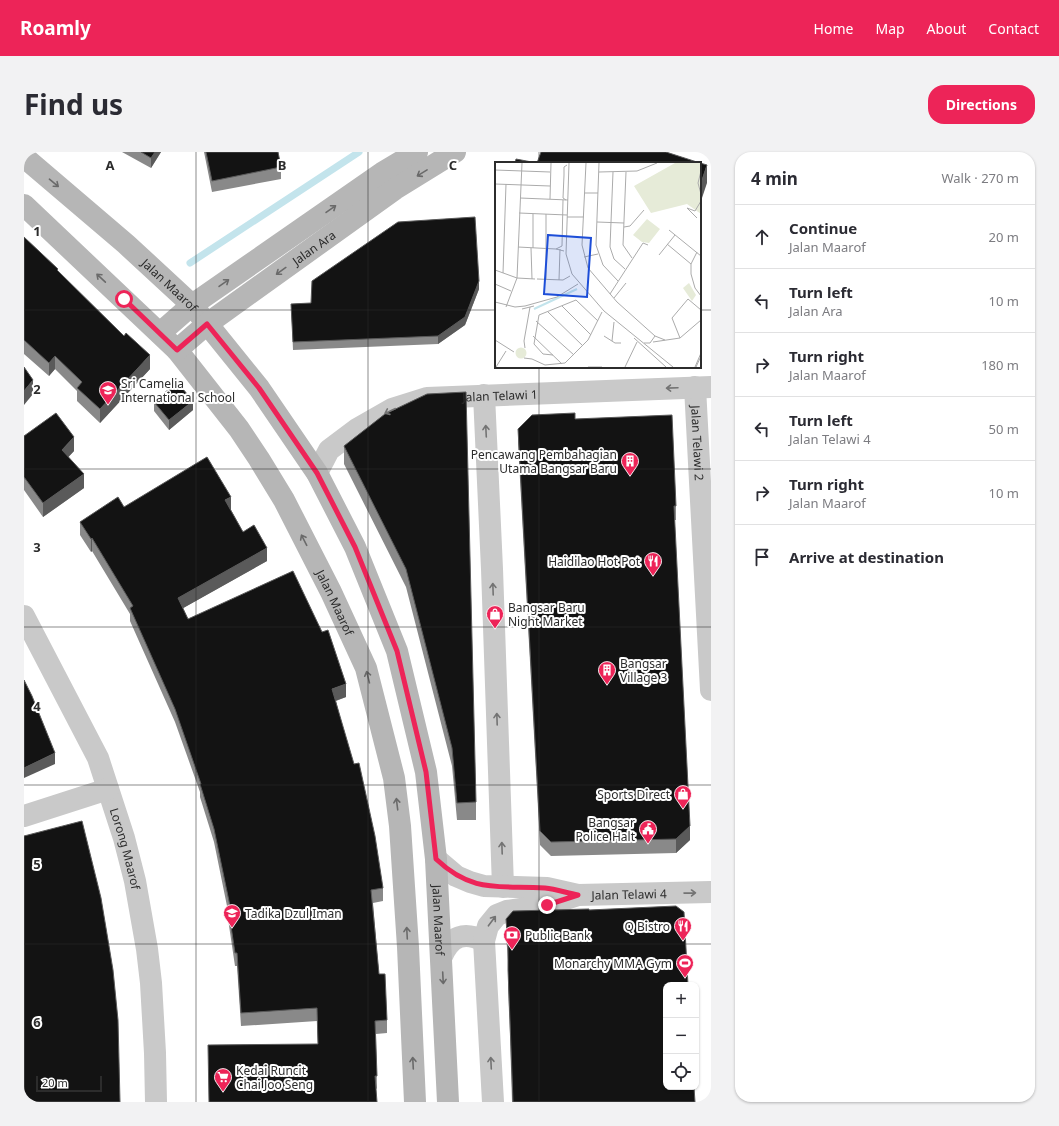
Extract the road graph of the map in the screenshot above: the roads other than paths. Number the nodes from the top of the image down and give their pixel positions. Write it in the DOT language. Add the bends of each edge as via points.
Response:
graph roads {
  1 [pos="417,152"];
  2 [pos="456,152"];
  3 [pos="24,157"];
  4 [pos="24,205"];
  5 [pos="192,305"];
  6 [pos="207,324"];
  7 [pos="160,332"];
  8 [pos="177,350"];
  9 [pos="703,387"];
  10 [pos="484,395"];
  11 [pos="317,473"];
  12 [pos="24,616"];
  13 [pos="711,690"];
  14 [pos="108,789"];
  15 [pos="24,816"];
  16 [pos="436,859"];
  17 [pos="503,887"];
  18 [pos="711,892"];
  19 [pos="578,895"];
  20 [pos="484,941"];
  21 [pos="442,956"];
  22 [pos="156,1102"];
  23 [pos="415,1102"];
  24 [pos="448,1102"];
  25 [pos="493,1102"];
  5 -- 1 [label="main road, Jalan Ara, one-way" via="382,173"];
  2 -- 6 [label="main road, Jalan Ara, one-way" via="395,189"];
  3 -- 5 [label="main road, Jalan Maarof, one-way" via="126,244"];
  7 -- 4 [label="main road, Jalan Maarof, one-way"];
  5 -- 6 [label="main road, Jalan Maarof"];
  5 -- 7 [label="main road, Jalan Ara"];
  6 -- 8 [label="main road, Jalan Ara"];
  6 -- 11 [label="main road, Jalan Maarof" via="259,388"];
  7 -- 8 [label="main road, Jalan Maarof"];
  23 -- 8 [label="main road, Jalan Maarof, one-way" via="400,826 394,778 366,668 332,592 281,494 239,430"];
  9 -- 10 [label="street, Jalan Telawi 1, one-way"];
  9 -- 13 [label="street, Jalan Telawi 2"];
  10 -- 11 [label="street, Jalan Telawi 1, one-way" via="427,398 392,409 357,429 328,450"];
  17 -- 10 [label="street, one-way"];
  11 -- 16 [label="main road, Jalan Maarof" via="355,547 397,651 426,772"];
  12 -- 14 [label="street, Lorong Maarof" via="98,758"];
  14 -- 15 [label="street"];
  14 -- 22 [label="street, Lorong Maarof" via="135,881 147,949"];
  16 -- 17 [label="street, Jalan Telawi 4" via="456,876 470,882"];
  16 -- 21 [label="main road, Jalan Maarof"];
  17 -- 19 [label="street, Jalan Telawi 4" via="547,888"];
  19 -- 18 [label="street, Jalan Telawi 4, one-way"];
  20 -- 19 [label="street, one-way" via="488,926 497,915 547,905"];
  20 -- 21 [label="street" via="464,936 446,947"];
  25 -- 20 [label="street, one-way"];
  21 -- 24 [label="main road, Jalan Maarof, one-way"];
}
